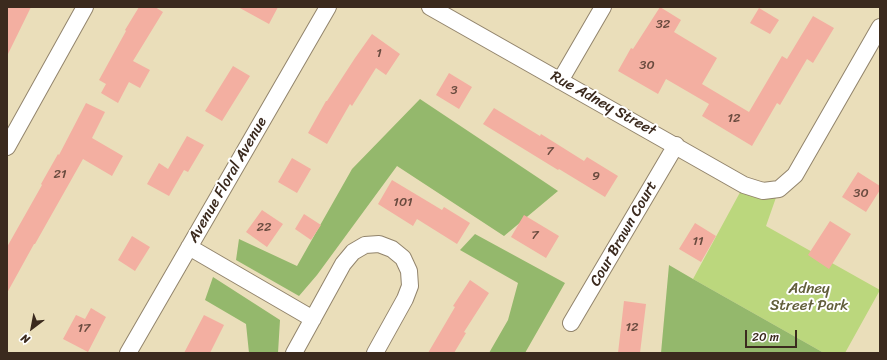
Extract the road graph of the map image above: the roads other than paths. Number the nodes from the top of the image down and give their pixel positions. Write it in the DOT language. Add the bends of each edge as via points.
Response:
graph roads {
  1 [pos="85,7"];
  2 [pos="328,7"];
  3 [pos="430,7"];
  4 [pos="603,7"];
  5 [pos="880,27"];
  6 [pos="560,81"];
  7 [pos="676,145"];
  8 [pos="7,147"];
  9 [pos="189,247"];
  10 [pos="313,319"];
  11 [pos="571,323"];
  12 [pos="128,353"];
  13 [pos="294,353"];
  14 [pos="375,353"];
  1 -- 8 [label="street"];
  2 -- 9 [label="street, Avenue Floral Avenue"];
  3 -- 6 [label="street, Rue Adney Street"];
  4 -- 6 [label="street"];
  5 -- 7 [label="street, Rue Adney Street" via="795,175 779,189 763,191 744,185"];
  6 -- 7 [label="street, Rue Adney Street"];
  7 -- 11 [label="street, Cour Brawn Court"];
  9 -- 10 [label="street"];
  9 -- 12 [label="street, Avenue Floral Avenue"];
  10 -- 13 [label="street"];
  10 -- 14 [label="street" via="343,264 353,252 365,245 379,244 392,249 403,258 409,271 410,286"];
}
